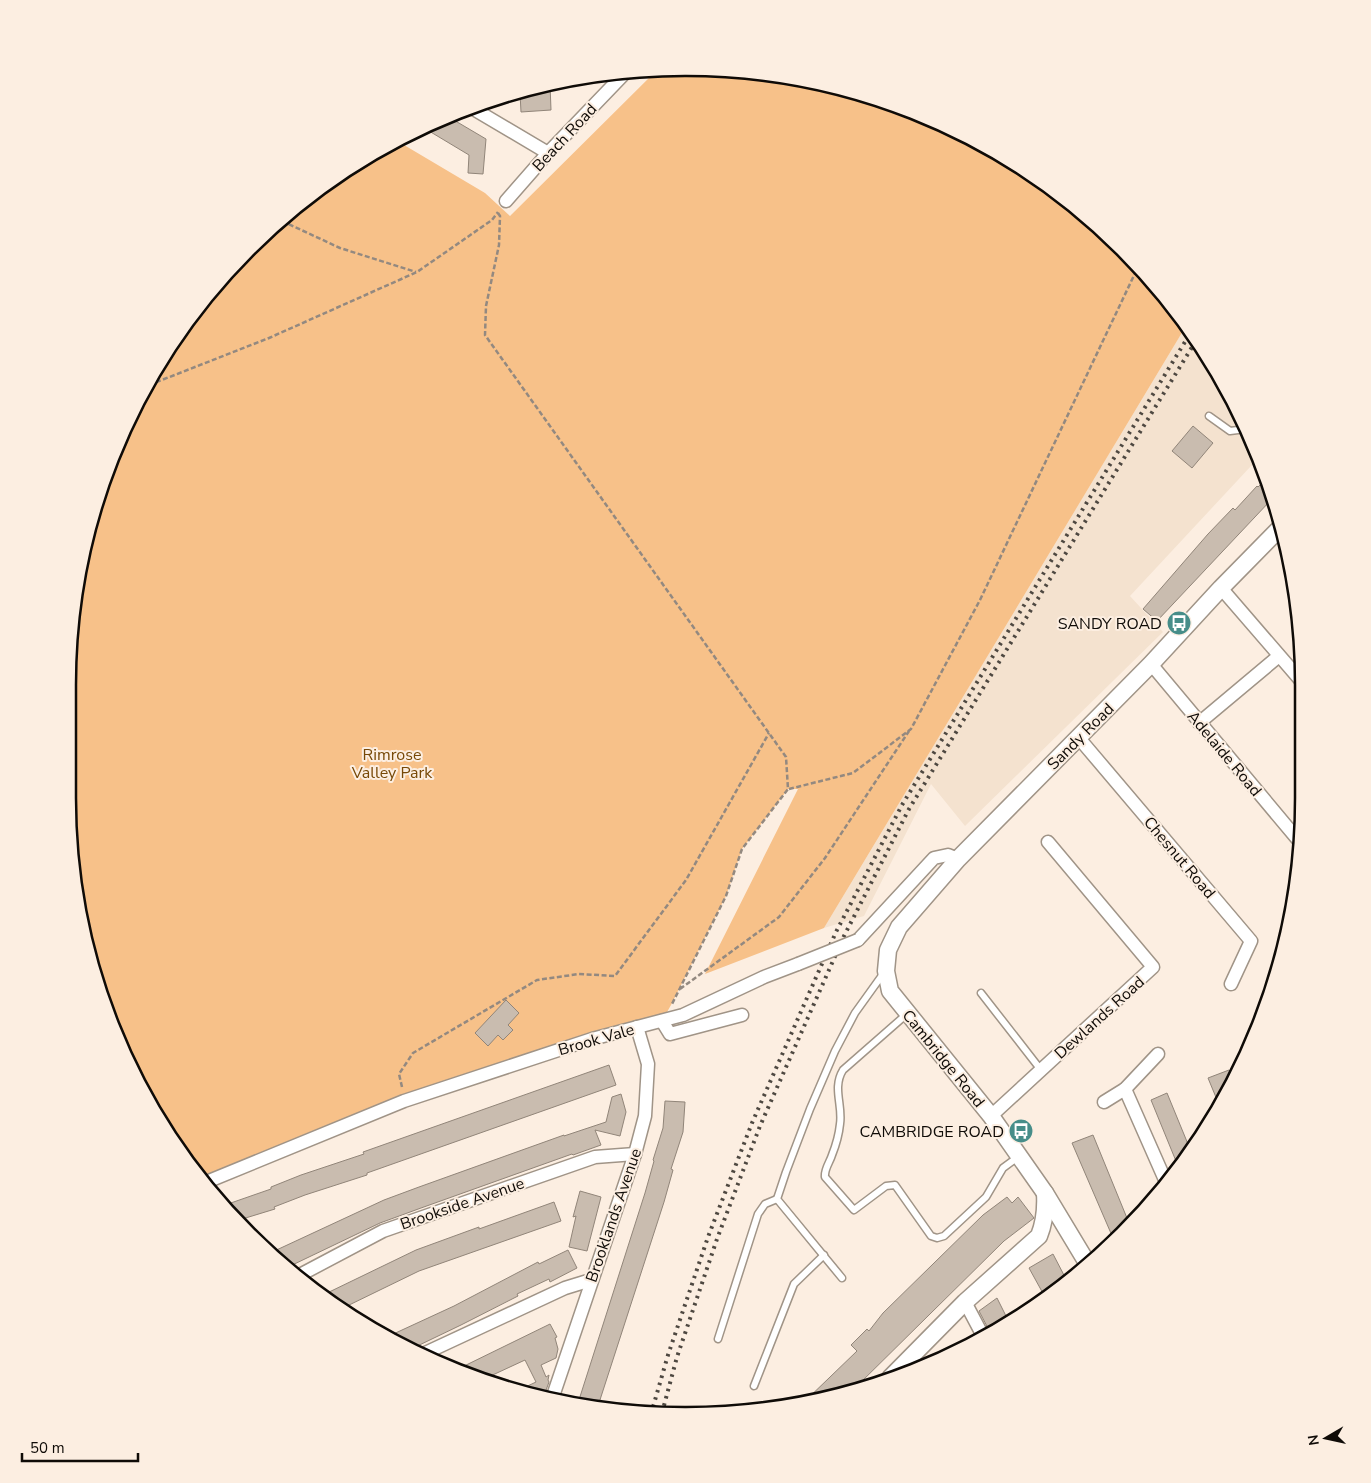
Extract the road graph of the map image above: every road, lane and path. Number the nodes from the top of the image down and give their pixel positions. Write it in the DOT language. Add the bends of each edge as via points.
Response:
graph roads {
  1 [pos="618,80"];
  2 [pos="480,113"];
  3 [pos="548,153"];
  4 [pos="506,201"];
  5 [pos="288,224"];
  6 [pos="417,272"];
  7 [pos="1135,274"];
  8 [pos="158,382"];
  9 [pos="1209,416"];
  10 [pos="1238,430"];
  11 [pos="1275,533"];
  12 [pos="1221,588"];
  13 [pos="1279,656"];
  14 [pos="1151,664"];
  15 [pos="1294,674"];
  16 [pos="1200,723"];
  17 [pos="911,728"];
  18 [pos="769,733"];
  19 [pos="1078,736"];
  20 [pos="788,789"];
  21 [pos="1293,834"];
  22 [pos="1048,842"];
  23 [pos="958,859"];
  24 [pos="888,950"];
  25 [pos="886,971"];
  26 [pos="1231,984"];
  27 [pos="679,990"];
  28 [pos="981,993"];
  29 [pos="908,1014"];
  30 [pos="742,1015"];
  31 [pos="662,1020"];
  32 [pos="637,1027"];
  33 [pos="1158,1054"];
  34 [pos="1041,1070"];
  35 [pos="1125,1089"];
  36 [pos="404,1101"];
  37 [pos="1104,1102"];
  38 [pos="990,1116"];
  39 [pos="634,1154"];
  40 [pos="1020,1156"];
  41 [pos="1163,1175"];
  42 [pos="212,1180"];
  43 [pos="1045,1193"];
  44 [pos="777,1199"];
  45 [pos="1039,1236"];
  46 [pos="1074,1240"];
  47 [pos="824,1255"];
  48 [pos="1084,1258"];
  49 [pos="305,1273"];
  50 [pos="842,1278"];
  51 [pos="591,1280"];
  52 [pos="965,1302"];
  53 [pos="980,1330"];
  54 [pos="718,1339"];
  55 [pos="431,1351"];
  56 [pos="901,1367"];
  57 [pos="754,1386"];
  58 [pos="554,1392"];
  1 -- 3 [label="street, Beach Road"];
  2 -- 3 [label="street"];
  3 -- 4 [label="street, Beach Road"];
  5 -- 6 [label="path" via="340,248"];
  6 -- 8 [label="path" via="269,338"];
  6 -- 18 [label="path" via="498,213 500,245 486,306 485,335"];
  7 -- 17 [label="path" via="980,600"];
  9 -- 10 [label="lane" via="1230,431"];
  11 -- 12 [label="main road, Sandy Road"];
  12 -- 13 [label="street"];
  12 -- 14 [label="main road, Sandy Road"];
  13 -- 15 [label="street"];
  13 -- 16 [label="street"];
  14 -- 16 [label="street, Adelaide Road"];
  14 -- 19 [label="main road, Sandy Road"];
  16 -- 21 [label="street, Adelaide Road"];
  17 -- 20 [label="path" via="853,773"];
  17 -- 27 [label="path" via="825,858 779,918"];
  18 -- 20 [label="path" via="786,757"];
  18 -- 36 [label="path" via="686,880 615,976 579,974 536,980 413,1053 398,1074"];
  19 -- 23 [label="main road, Sandy Road"];
  19 -- 26 [label="street, Chesnut Road" via="1250,941"];
  20 -- 27 [label="path" via="742,849 726,896"];
  22 -- 34 [label="street, Dewlands Road" via="1153,967"];
  23 -- 24 [label="main road, Sandy Road" via="899,927"];
  23 -- 31 [label="street, Brook Vale, bridge" via="948,855 934,858 858,940 764,977 684,1015"];
  24 -- 25 [label="main road, Cambridge Road"];
  25 -- 29 [label="main road, Cambridge Road" via="890,991"];
  25 -- 44 [label="lane" via="855,1013 835,1051"];
  27 -- 31 [label="path"];
  28 -- 34 [label="lane"];
  29 -- 38 [label="main road, Cambridge Road"];
  29 -- 40 [label="lane" via="843,1070 838,1078 840,1124 830,1162 824,1171 825,1177 854,1210 886,1186 895,1185 931,1236 937,1238 944,1236 986,1197 1003,1168"];
  30 -- 31 [label="street" via="670,1034"];
  31 -- 32 [label="street, Brook Vale"];
  32 -- 36 [label="street, Brook Vale"];
  32 -- 39 [label="street, Brooklands Avenue" via="648,1064 645,1116"];
  33 -- 35 [label="street"];
  34 -- 38 [label="street, Dewlands Road"];
  35 -- 37 [label="street"];
  35 -- 41 [label="street"];
  36 -- 42 [label="street, Brook Vale"];
  38 -- 40 [label="main road, Cambridge Road"];
  39 -- 49 [label="street, Brookside Avenue" via="595,1157 384,1231"];
  39 -- 51 [label="street, Brooklands Avenue"];
  40 -- 43 [label="main road, Cambridge Road"];
  43 -- 45 [label="main road" via="1046,1210"];
  43 -- 46 [label="main road, Cambridge Road"];
  44 -- 47 [label="lane"];
  44 -- 54 [label="lane" via="765,1204 758,1214"];
  45 -- 46 [label="main road" via="1060,1234"];
  45 -- 52 [label="main road"];
  46 -- 48 [label="main road, Cambridge Road"];
  47 -- 50 [label="lane"];
  47 -- 57 [label="lane" via="794,1284"];
  51 -- 55 [label="street" via="566,1288"];
  51 -- 58 [label="street, Brooklands Avenue"];
  52 -- 53 [label="street"];
  52 -- 56 [label="main road"];
}
